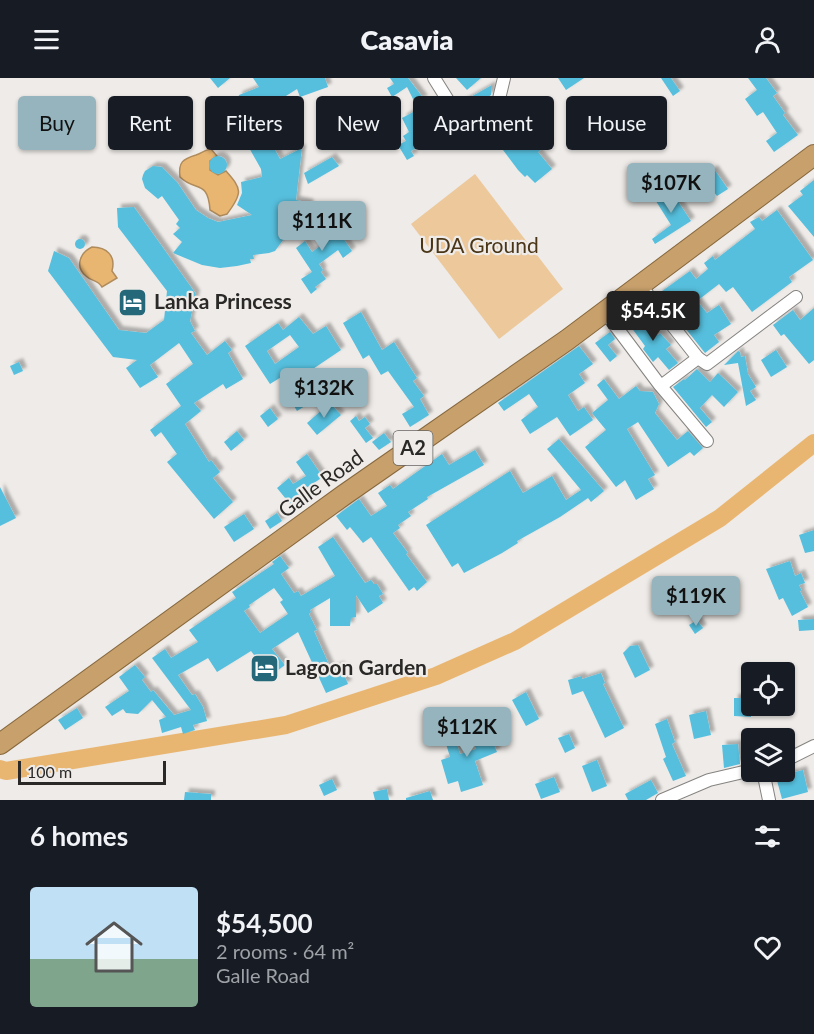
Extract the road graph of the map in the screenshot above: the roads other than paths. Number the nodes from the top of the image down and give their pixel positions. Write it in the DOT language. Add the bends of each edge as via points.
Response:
graph roads {
  1 [pos="434,78"];
  2 [pos="504,78"];
  3 [pos="814,155"];
  4 [pos="641,286"];
  5 [pos="796,297"];
  6 [pos="605,312"];
  7 [pos="698,357"];
  8 [pos="661,386"];
  9 [pos="707,441"];
  10 [pos="4,741"];
  11 [pos="814,746"];
  12 [pos="795,756"];
  13 [pos="741,773"];
  14 [pos="765,782"];
  15 [pos="664,800"];
  16 [pos="769,800"];
  1 -- 2 [label="street" via="464,126 498,103"];
  3 -- 4 [label="highway, Galle Road / A2"];
  4 -- 6 [label="highway, Galle Road / A2"];
  4 -- 7 [label="street"];
  5 -- 7 [label="street" via="707,364"];
  6 -- 8 [label="street"];
  6 -- 10 [label="highway, Galle Road / A2"];
  7 -- 8 [label="street"];
  8 -- 9 [label="street"];
  11 -- 12 [label="street"];
  13 -- 15 [label="street" via="709,780"];
  14 -- 16 [label="street"];
}
